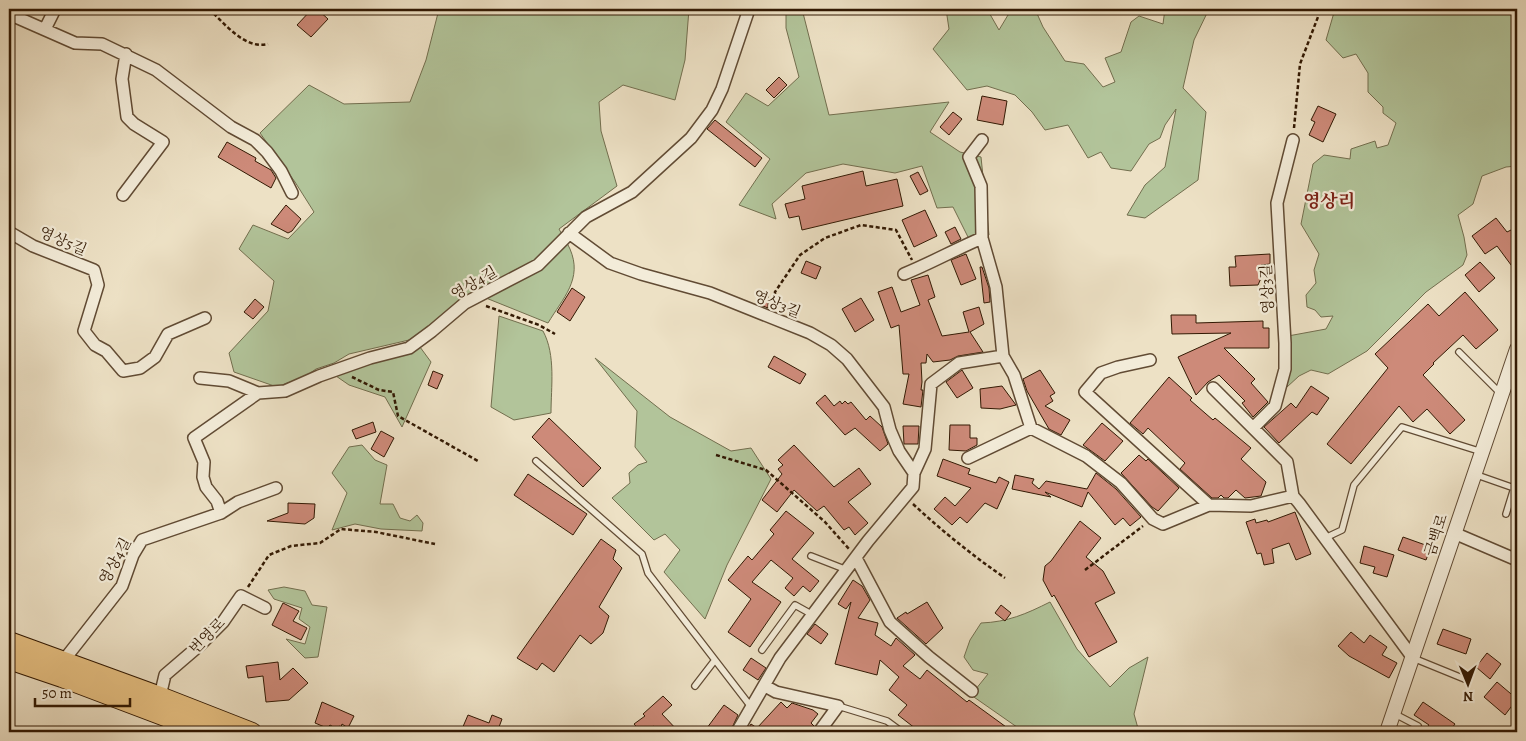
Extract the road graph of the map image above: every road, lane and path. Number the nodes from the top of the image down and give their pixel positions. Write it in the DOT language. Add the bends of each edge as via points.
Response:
graph roads {
  1 [pos="55,9"];
  2 [pos="209,9"];
  3 [pos="749,9"];
  4 [pos="1320,9"];
  5 [pos="9,14"];
  6 [pos="45,29"];
  7 [pos="268,44"];
  8 [pos="126,54"];
  9 [pos="982,140"];
  10 [pos="1293,140"];
  11 [pos="292,193"];
  12 [pos="123,195"];
  13 [pos="9,232"];
  14 [pos="569,233"];
  15 [pos="982,238"];
  16 [pos="916,269"];
  17 [pos="904,274"];
  18 [pos="470,300"];
  19 [pos="205,318"];
  20 [pos="774,318"];
  21 [pos="555,334"];
  22 [pos="1459,352"];
  23 [pos="1516,355"];
  24 [pos="1003,356"];
  25 [pos="1150,360"];
  26 [pos="337,370"];
  27 [pos="200,378"];
  28 [pos="1213,388"];
  29 [pos="258,393"];
  30 [pos="1501,395"];
  31 [pos="1031,428"];
  32 [pos="1253,428"];
  33 [pos="1482,452"];
  34 [pos="716,455"];
  35 [pos="968,458"];
  36 [pos="478,461"];
  37 [pos="536,461"];
  38 [pos="914,473"];
  39 [pos="1474,474"];
  40 [pos="276,488"];
  41 [pos="905,496"];
  42 [pos="1293,496"];
  43 [pos="1209,505"];
  44 [pos="221,513"];
  45 [pos="1506,514"];
  46 [pos="1153,519"];
  47 [pos="1454,533"];
  48 [pos="1325,538"];
  49 [pos="435,544"];
  50 [pos="811,556"];
  51 [pos="856,558"];
  52 [pos="1517,560"];
  53 [pos="847,570"];
  54 [pos="1085,570"];
  55 [pos="1005,578"];
  56 [pos="241,596"];
  57 [pos="265,608"];
  58 [pos="813,615"];
  59 [pos="9,641"];
  60 [pos="762,650"];
  61 [pos="1413,658"];
  62 [pos="9,660"];
  63 [pos="64,660"];
  64 [pos="715,660"];
  65 [pos="1467,680"];
  66 [pos="695,686"];
  67 [pos="765,686"];
  68 [pos="972,691"];
  69 [pos="160,696"];
  70 [pos="838,706"];
  71 [pos="752,708"];
  72 [pos="1393,713"];
  73 [pos="9,725"];
  74 [pos="1418,726"];
  75 [pos="23,732"];
  76 [pos="205,732"];
  77 [pos="252,732"];
  78 [pos="737,732"];
  79 [pos="819,732"];
  80 [pos="902,732"];
  81 [pos="1387,732"];
  1 -- 6 [label="street"];
  2 -- 7 [label="path" via="247,41 260,46"];
  3 -- 14 [label="street, 영상4길" via="722,89 712,110 690,138 632,192 586,217"];
  4 -- 10 [label="path" via="1300,64"];
  5 -- 6 [label="street"];
  6 -- 8 [label="street" via="75,43 102,44"];
  8 -- 11 [label="street" via="156,70 230,127 254,140 281,171"];
  8 -- 12 [label="street" via="122,79 127,117 163,142"];
  9 -- 15 [label="street" via="969,157 981,186"];
  10 -- 32 [label="street, 영상3길" via="1277,203 1285,369 1276,406"];
  13 -- 19 [label="street, 영상5길" via="33,246 94,270 98,285 84,332 124,371 140,368 155,357 168,334"];
  14 -- 18 [label="street, 영상4길" via="538,264"];
  14 -- 20 [label="street, 영상3길" via="610,263 710,293"];
  15 -- 16 [label="street"];
  15 -- 24 [label="street" via="996,287"];
  16 -- 17 [label="street"];
  16 -- 20 [label="path" via="896,230 860,225 825,238 800,255 775,292"];
  18 -- 21 [label="path"];
  18 -- 26 [label="street, 영상4길" via="409,348"];
  20 -- 38 [label="street, 영상3길" via="832,345 847,359 884,407 899,451"];
  22 -- 30 [label="lane"];
  23 -- 30 [label="street, 금백로"];
  24 -- 31 [label="street" via="1014,376"];
  24 -- 38 [label="street" via="959,363 931,384 925,449"];
  25 -- 43 [label="street" via="1101,373 1085,392"];
  26 -- 29 [label="street, 영상4길" via="285,391"];
  26 -- 36 [label="path" via="379,390 394,392 398,416"];
  27 -- 29 [label="street" via="229,381"];
  28 -- 32 [label="street"];
  29 -- 44 [label="street" via="194,438 204,462 206,487"];
  30 -- 33 [label="street, 금백로"];
  31 -- 35 [label="street"];
  31 -- 46 [label="street" via="1086,456 1121,483"];
  32 -- 42 [label="street" via="1288,462"];
  33 -- 39 [label="street, 금백로"];
  33 -- 48 [label="lane" via="1402,427 1354,484 1342,530"];
  34 -- 51 [label="path" via="766,470 825,522"];
  37 -- 64 [label="lane" via="642,554 648,573"];
  38 -- 41 [label="street" via="913,486"];
  39 -- 45 [label="lane" via="1514,488"];
  39 -- 47 [label="street, 금백로"];
  40 -- 44 [label="street, 영상4길" via="238,502"];
  41 -- 51 [label="street"];
  41 -- 55 [label="path" via="974,556"];
  42 -- 43 [label="street" via="1250,506"];
  42 -- 48 [label="street"];
  43 -- 46 [label="street" via="1163,524"];
  44 -- 63 [label="street, 영상4길" via="142,540 122,586"];
  46 -- 54 [label="path"];
  47 -- 52 [label="street"];
  47 -- 61 [label="street, 금백로"];
  48 -- 61 [label="street"];
  49 -- 56 [label="path" via="342,529 320,543 290,546 269,556"];
  50 -- 53 [label="lane"];
  51 -- 53 [label="street"];
  51 -- 68 [label="street" via="890,622"];
  53 -- 58 [label="street"];
  56 -- 57 [label="street"];
  56 -- 69 [label="street, 번영로" via="223,622 165,675"];
  58 -- 60 [label="lane" via="795,605"];
  58 -- 67 [label="street" via="780,658"];
  59 -- 63 [label="main road"];
  61 -- 65 [label="lane"];
  61 -- 72 [label="street, 금백로"];
  62 -- 76 [label="main road"];
  63 -- 69 [label="main road"];
  64 -- 66 [label="lane"];
  64 -- 71 [label="lane"];
  67 -- 70 [label="street" via="776,692"];
  67 -- 71 [label="street"];
  69 -- 77 [label="main road"];
  70 -- 79 [label="street"];
  70 -- 80 [label="lane" via="887,721"];
  71 -- 78 [label="street"];
  72 -- 74 [label="lane"];
  72 -- 81 [label="street, 금백로"];
  73 -- 75 [label="path"];
}
